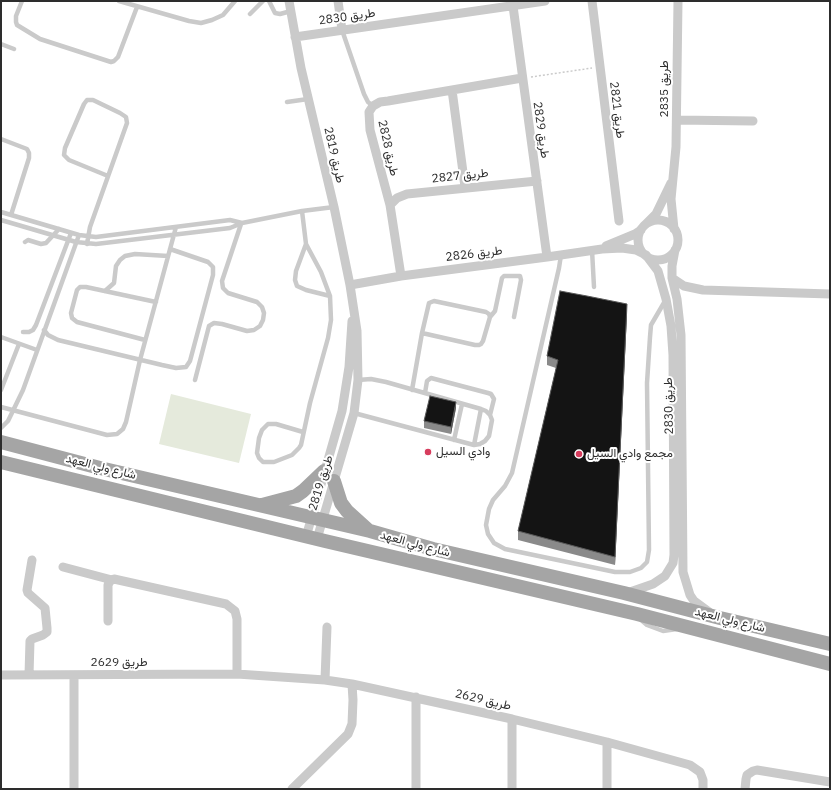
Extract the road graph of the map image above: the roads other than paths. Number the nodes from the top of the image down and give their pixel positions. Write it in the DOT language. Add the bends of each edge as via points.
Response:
graph roads {
  1 [pos="22,1"];
  2 [pos="119,1"];
  3 [pos="235,1"];
  4 [pos="263,1"];
  5 [pos="269,1"];
  6 [pos="289,1"];
  7 [pos="338,1"];
  8 [pos="545,1"];
  9 [pos="592,1"];
  10 [pos="678,1"];
  11 [pos="513,6"];
  12 [pos="137,7"];
  13 [pos="291,11"];
  14 [pos="250,14"];
  15 [pos="342,30"];
  16 [pos="295,37"];
  17 [pos="1,44"];
  18 [pos="14,50"];
  19 [pos="522,78"];
  20 [pos="452,90"];
  21 [pos="308,99"];
  22 [pos="287,102"];
  23 [pos="373,106"];
  24 [pos="677,120"];
  25 [pos="753,122"];
  26 [pos="1,139"];
  27 [pos="108,176"];
  28 [pos="674,178"];
  29 [pos="537,181"];
  30 [pos="465,187"];
  31 [pos="390,205"];
  32 [pos="334,207"];
  33 [pos="302,211"];
  34 [pos="1,212"];
  35 [pos="11,215"];
  36 [pos="1,220"];
  37 [pos="619,221"];
  38 [pos="242,223"];
  39 [pos="176,227"];
  40 [pos="643,228"];
  41 [pos="59,229"];
  42 [pos="674,229"];
  43 [pos="71,233"];
  44 [pos="53,235"];
  45 [pos="79,235"];
  46 [pos="174,235"];
  47 [pos="88,237"];
  48 [pos="68,240"];
  49 [pos="25,242"];
  50 [pos="76,242"];
  51 [pos="87,244"];
  52 [pos="306,244"];
  53 [pos="170,249"];
  54 [pos="602,249"];
  55 [pos="592,250"];
  56 [pos="675,250"];
  57 [pos="561,255"];
  58 [pos="646,255"];
  59 [pos="168,256"];
  60 [pos="547,257"];
  61 [pos="401,276"];
  62 [pos="672,278"];
  63 [pos="350,285"];
  64 [pos="594,287"];
  65 [pos="703,290"];
  66 [pos="106,291"];
  67 [pos="830,294"];
  68 [pos="330,296"];
  69 [pos="666,299"];
  70 [pos="677,299"];
  71 [pos="156,302"];
  72 [pos="354,316"];
  73 [pos="490,317"];
  74 [pos="514,317"];
  75 [pos="44,330"];
  76 [pos="23,332"];
  77 [pos="422,332"];
  78 [pos="1,337"];
  79 [pos="146,340"];
  80 [pos="19,344"];
  81 [pos="37,350"];
  82 [pos="140,360"];
  83 [pos="195,380"];
  84 [pos="358,380"];
  85 [pos="347,381"];
  86 [pos="1,390"];
  87 [pos="412,390"];
  88 [pos="425,393"];
  89 [pos="462,404"];
  90 [pos="1,408"];
  91 [pos="481,409"];
  92 [pos="13,410"];
  93 [pos="342,410"];
  94 [pos="354,413"];
  95 [pos="490,415"];
  96 [pos="1,428"];
  97 [pos="303,432"];
  98 [pos="454,440"];
  99 [pos="1,442"];
  100 [pos="474,445"];
  101 [pos="1,462"];
  102 [pos="324,471"];
  103 [pos="334,481"];
  104 [pos="261,505"];
  105 [pos="313,529"];
  106 [pos="370,531"];
  107 [pos="32,560"];
  108 [pos="63,567"];
  109 [pos="112,580"];
  110 [pos="624,593"];
  111 [pos="720,618"];
  112 [pos="108,621"];
  113 [pos="327,627"];
  114 [pos="830,644"];
  115 [pos="830,664"];
  116 [pos="237,674"];
  117 [pos="1,675"];
  118 [pos="29,675"];
  119 [pos="74,675"];
  120 [pos="325,680"];
  121 [pos="352,684"];
  122 [pos="416,697"];
  123 [pos="512,719"];
  124 [pos="607,742"];
  125 [pos="830,782"];
  126 [pos="74,789"];
  127 [pos="292,789"];
  128 [pos="416,789"];
  129 [pos="512,789"];
  130 [pos="607,789"];
  131 [pos="703,789"];
  132 [pos="745,789"];
  1 -- 12 [label="lane" via="16,16 17,25 40,40 111,62 118,57"];
  2 -- 12 [label="lane"];
  3 -- 12 [label="lane" via="222,15 201,23"];
  4 -- 14 [label="lane"];
  5 -- 13 [label="lane" via="275,13"];
  6 -- 13 [label="street, طريق 2819"];
  7 -- 15 [label="street"];
  8 -- 11 [label="street, طريق 2830"];
  9 -- 37 [label="street, طريق 2821"];
  10 -- 24 [label="street, طريق 2835"];
  11 -- 15 [label="street, طريق 2830"];
  11 -- 19 [label="street, طريق 2829"];
  13 -- 16 [label="street, طريق 2819"];
  15 -- 16 [label="street, طريق 2830"];
  15 -- 23 [label="lane" via="364,94"];
  16 -- 21 [label="street, طريق 2819"];
  17 -- 18 [label="lane"];
  19 -- 20 [label="street, طريق 2828"];
  19 -- 29 [label="street, طريق 2829"];
  20 -- 23 [label="street, طريق 2828" via="380,102"];
  20 -- 30 [label="street"];
  21 -- 22 [label="lane"];
  21 -- 32 [label="street, طريق 2819"];
  23 -- 31 [label="street, طريق 2828" via="369,112 370,130"];
  24 -- 25 [label="street"];
  24 -- 28 [label="street, طريق 2835"];
  26 -- 35 [label="lane" via="27,149 29,153"];
  27 -- 27 [label="lane" via="69,160 64,155 87,100 93,100 126,117 127,123"];
  27 -- 47 [label="lane"];
  28 -- 40 [label="street, طريق 2835" via="656,214"];
  28 -- 42 [label="street, طريق 2835" via="671,199"];
  29 -- 30 [label="street, طريق 2827"];
  29 -- 60 [label="street, طريق 2829"];
  30 -- 31 [label="street, طريق 2827" via="407,194 397,198"];
  31 -- 61 [label="street, طريق 2828"];
  32 -- 33 [label="lane"];
  32 -- 63 [label="street, طريق 2819"];
  33 -- 38 [label="lane"];
  33 -- 52 [label="lane"];
  34 -- 35 [label="lane"];
  35 -- 41 [label="lane"];
  36 -- 44 [label="lane"];
  38 -- 39 [label="lane" via="230,220"];
  38 -- 46 [label="lane" via="230,228"];
  38 -- 83 [label="lane" via="222,281 223,288 228,293 257,302 264,313 263,320 260,326 248,331 222,324 214,323 210,326"];
  39 -- 46 [label="lane"];
  39 -- 47 [label="lane"];
  40 -- 42 [label="street" via="650,222 660,220"];
  40 -- 54 [label="street, طريق 2826"];
  40 -- 58 [label="street" via="638,240"];
  41 -- 43 [label="lane"];
  41 -- 44 [label="lane"];
  42 -- 56 [label="street" via="678,239"];
  43 -- 45 [label="lane"];
  43 -- 48 [label="lane"];
  44 -- 48 [label="lane"];
  44 -- 49 [label="lane" via="44,244 28,240"];
  45 -- 47 [label="lane"];
  45 -- 50 [label="lane"];
  46 -- 51 [label="lane"];
  46 -- 53 [label="lane"];
  47 -- 51 [label="lane"];
  48 -- 50 [label="lane"];
  48 -- 76 [label="lane" via="34,330"];
  50 -- 51 [label="lane"];
  50 -- 75 [label="lane"];
  52 -- 68 [label="lane"];
  52 -- 68 [label="lane" via="296,271 297,286"];
  53 -- 59 [label="lane"];
  53 -- 82 [label="lane" via="208,262 213,267 190,361 186,367 176,368"];
  54 -- 55 [label="street, طريق 2826"];
  54 -- 58 [label="street, طريق 2826" via="622,248"];
  55 -- 57 [label="street, طريق 2826"];
  55 -- 64 [label="lane"];
  56 -- 58 [label="street" via="662,259"];
  56 -- 62 [label="street, طريق 2830"];
  57 -- 60 [label="street, طريق 2826"];
  57 -- 69 [label="lane" via="512,473 493,500 487,519 488,534 494,543 505,549 616,572 630,572 641,568 646,562 649,550 647,383 650,337 651,325"];
  58 -- 69 [label="street, طريق 2830" via="658,270"];
  59 -- 66 [label="lane" via="125,256 116,266 114,283"];
  59 -- 71 [label="lane"];
  60 -- 61 [label="street, طريق 2826"];
  61 -- 63 [label="street, طريق 2826"];
  62 -- 65 [label="street" via="684,286"];
  62 -- 70 [label="street, طريق 2830"];
  63 -- 72 [label="street, طريق 2819"];
  65 -- 67 [label="street"];
  65 -- 70 [label="street" via="689,292"];
  66 -- 71 [label="lane"];
  66 -- 79 [label="lane" via="86,287 77,290 72,318 77,322"];
  68 -- 97 [label="lane" via="328,338"];
  69 -- 70 [label="street"];
  69 -- 110 [label="street, طريق 2830" via="673,355 673,563 665,576 659,580"];
  70 -- 111 [label="street, طريق 2830" via="681,335 683,572 694,601"];
  71 -- 79 [label="lane"];
  72 -- 84 [label="street, طريق 2819" via="357,331"];
  72 -- 85 [label="street, طريق 2819"];
  73 -- 74 [label="lane" via="495,311 502,278 520,276"];
  73 -- 77 [label="lane" via="483,341 479,345"];
  73 -- 77 [label="lane" via="486,312 431,302"];
  75 -- 81 [label="lane"];
  75 -- 82 [label="lane" via="58,340"];
  77 -- 87 [label="lane"];
  78 -- 80 [label="lane"];
  79 -- 82 [label="lane"];
  80 -- 81 [label="lane"];
  80 -- 86 [label="lane"];
  81 -- 92 [label="lane"];
  82 -- 92 [label="lane" via="126,422 117,434 108,435"];
  84 -- 85 [label="street"];
  84 -- 87 [label="lane" via="378,380"];
  84 -- 94 [label="street, طريق 2819"];
  85 -- 93 [label="street, طريق 2819"];
  87 -- 88 [label="lane"];
  88 -- 89 [label="lane"];
  88 -- 95 [label="lane" via="427,381 431,378 488,393 494,399"];
  89 -- 91 [label="lane"];
  89 -- 98 [label="lane"];
  90 -- 92 [label="lane"];
  91 -- 95 [label="lane"];
  91 -- 100 [label="lane"];
  92 -- 96 [label="lane"];
  93 -- 94 [label="street"];
  93 -- 102 [label="street, طريق 2819"];
  94 -- 98 [label="lane"];
  94 -- 103 [label="street, طريق 2819"];
  95 -- 100 [label="lane" via="492,420 489,436 480,444"];
  97 -- 97 [label="lane" via="299,448 292,455 274,462 263,462 259,458 259,438 268,424"];
  98 -- 100 [label="lane"];
  99 -- 104 [label="main road, شارع ولي العهد"];
  101 -- 105 [label="main road, شارع ولي العهد" via="185,507"];
  102 -- 104 [label="main road" via="296,496"];
  102 -- 105 [label="street, طريق 2819"];
  103 -- 105 [label="street, طريق 2819"];
  103 -- 106 [label="main road" via="341,503"];
  104 -- 105 [label="main road, شارع ولي العهد"];
  105 -- 106 [label="main road, شارع ولي العهد"];
  105 -- 115 [label="main road, شارع ولي العهد"];
  106 -- 110 [label="main road, شارع ولي العهد" via="434,549"];
  107 -- 118 [label="street" via="28,593 45,608 47,632 30,641"];
  108 -- 109 [label="street"];
  109 -- 112 [label="street" via="108,586"];
  109 -- 116 [label="street" via="117,579 229,606 235,611 237,619"];
  110 -- 111 [label="main road, شارع ولي العهد"];
  111 -- 114 [label="main road, شارع ولي العهد"];
  113 -- 120 [label="street"];
  116 -- 119 [label="street, طريق 2629"];
  116 -- 120 [label="street, طريق 2629"];
  117 -- 118 [label="street, طريق 2629"];
  118 -- 119 [label="street, طريق 2629"];
  119 -- 126 [label="street"];
  120 -- 121 [label="street, طريق 2629"];
  121 -- 122 [label="street, طريق 2629"];
  121 -- 127 [label="street" via="352,724 348,734"];
  122 -- 123 [label="street, طريق 2629"];
  122 -- 128 [label="street"];
  123 -- 124 [label="street, طريق 2629"];
  123 -- 129 [label="street"];
  124 -- 130 [label="street"];
  124 -- 131 [label="street, طريق 2629" via="694,766 702,776"];
  125 -- 132 [label="street" via="756,770 747,776"];
}
